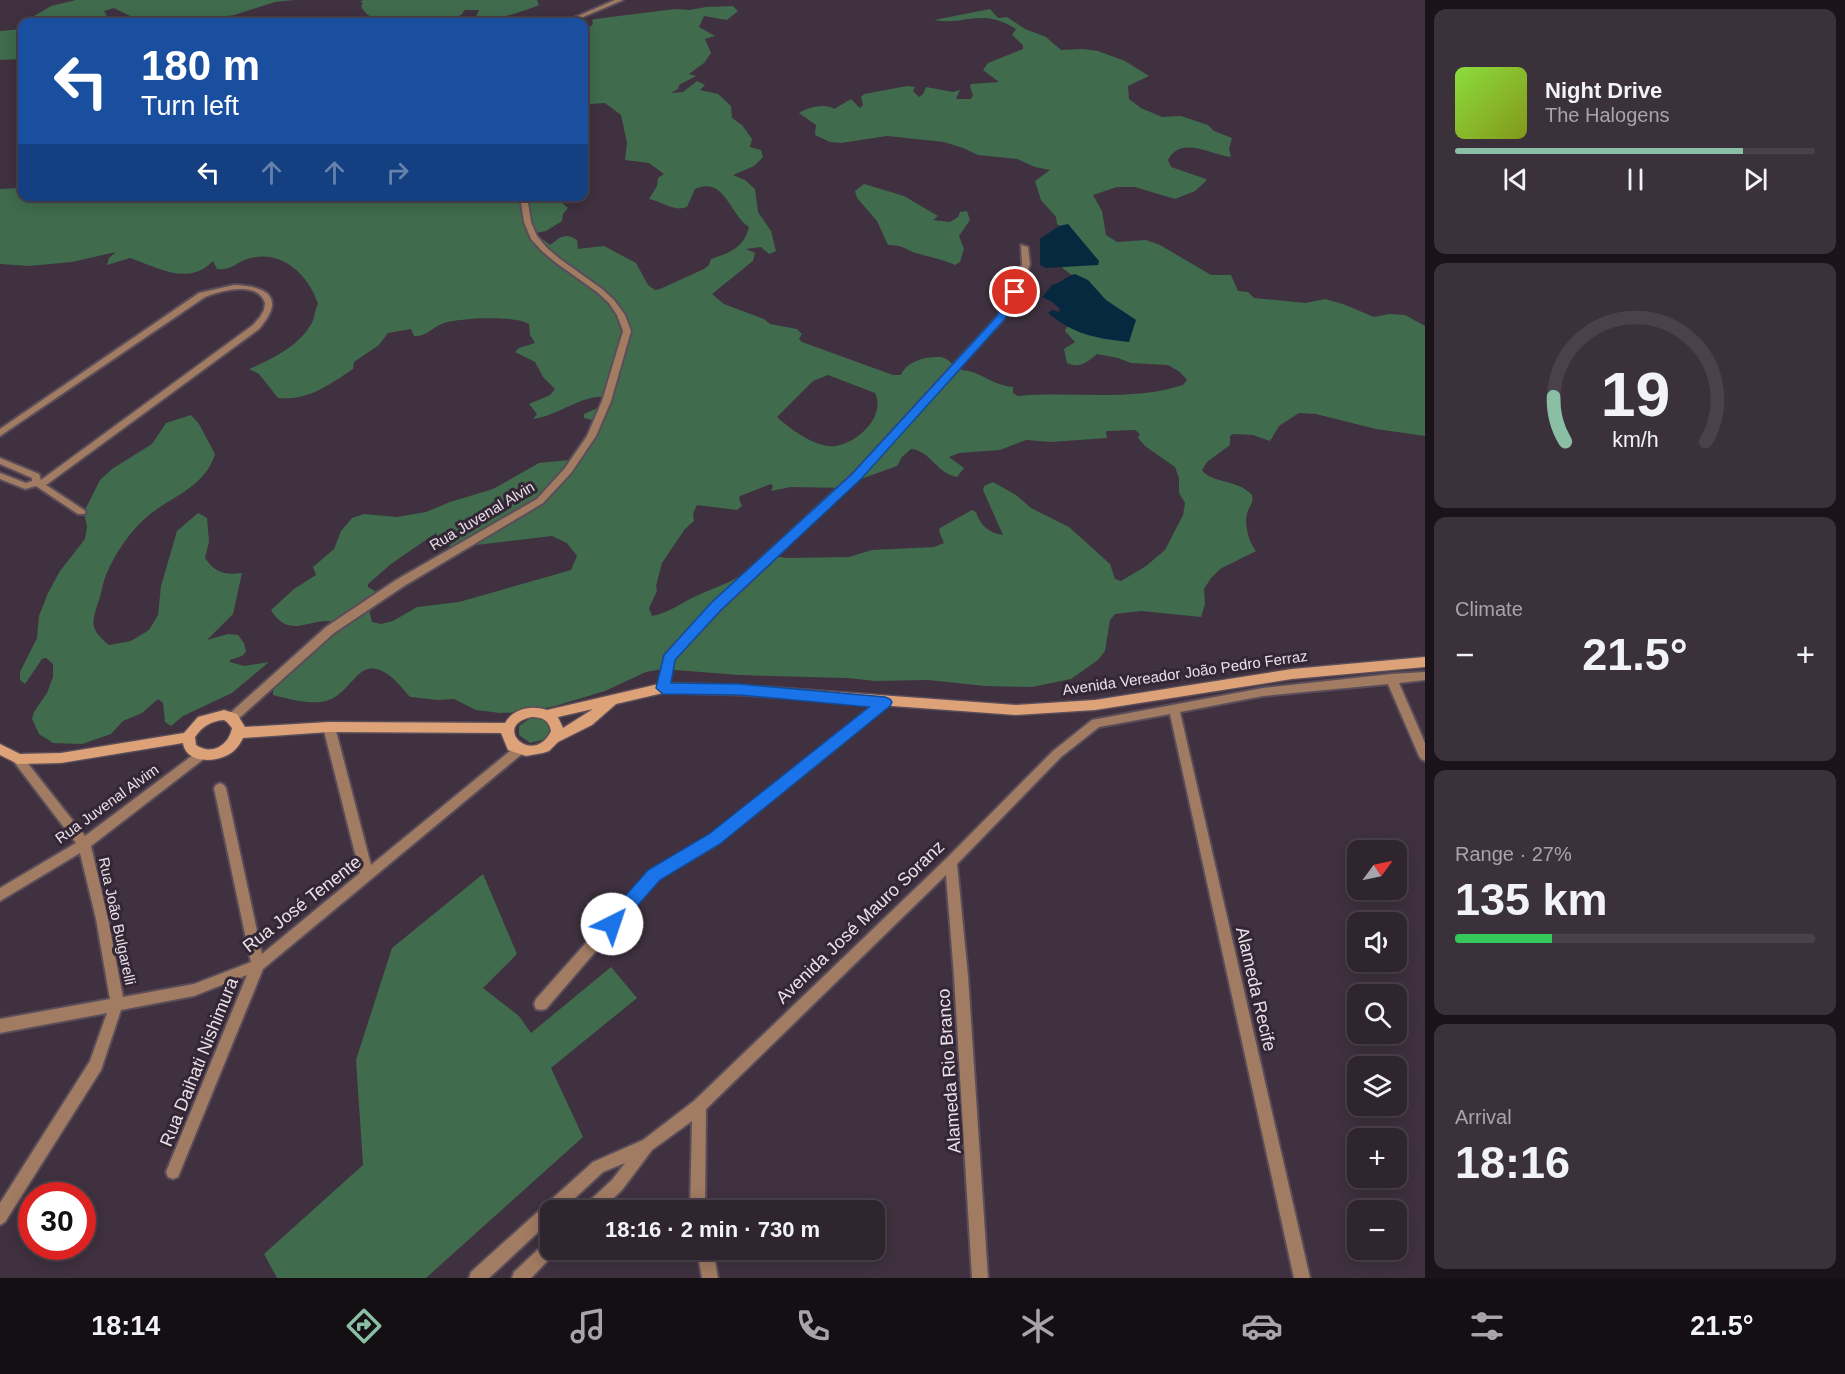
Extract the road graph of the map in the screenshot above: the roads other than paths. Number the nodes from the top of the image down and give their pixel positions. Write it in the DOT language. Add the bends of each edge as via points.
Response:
graph roads {
  1 [pos="620,0"];
  2 [pos="577,18"];
  3 [pos="524,201"];
  4 [pos="1024,247"];
  5 [pos="0,433"];
  6 [pos="0,461"];
  7 [pos="0,476"];
  8 [pos="39,484"];
  9 [pos="81,512"];
  10 [pos="1425,662"];
  11 [pos="1425,675"];
  12 [pos="1390,678"];
  13 [pos="663,688"];
  14 [pos="612,701"];
  15 [pos="885,702"];
  16 [pos="1174,708"];
  17 [pos="547,715"];
  18 [pos="232,718"];
  19 [pos="329,727"];
  20 [pos="508,728"];
  21 [pos="239,733"];
  22 [pos="189,737"];
  23 [pos="555,738"];
  24 [pos="0,749"];
  25 [pos="519,750"];
  26 [pos="201,755"];
  27 [pos="1425,756"];
  28 [pos="18,759"];
  29 [pos="220,788"];
  30 [pos="84,844"];
  31 [pos="951,862"];
  32 [pos="368,875"];
  33 [pos="0,895"];
  34 [pos="258,965"];
  35 [pos="117,1003"];
  36 [pos="541,1004"];
  37 [pos="0,1026"];
  38 [pos="699,1106"];
  39 [pos="648,1145"];
  40 [pos="174,1172"];
  41 [pos="563,1200"];
  42 [pos="601,1200"];
  43 [pos="698,1200"];
  44 [pos="0,1217"];
  45 [pos="540,1221"];
  46 [pos="540,1258"];
  47 [pos="707,1260"];
  48 [pos="477,1278"];
  49 [pos="519,1278"];
  50 [pos="710,1278"];
  51 [pos="980,1278"];
  52 [pos="1302,1278"];
  1 -- 2 [label="street"];
  3 -- 18 [label="street, Rua Juvenal Alvin" via="534,237 560,263 605,296 625,318 627,331 603,411 580,454 540,501 400,583 330,630"];
  4 -- 13 [label="street" via="1026,264 1021,279 1000,318 856,476 716,607 669,658"];
  5 -- 8 [label="street" via="202,295 247,288 269,299 267,317 256,327"];
  6 -- 8 [label="street" via="36,476"];
  7 -- 8 [label="street" via="25,486"];
  8 -- 9 [label="street"];
  10 -- 15 [label="main road, Avenida Vereador João Pedro Ferraz" via="1292,674 1095,705 1016,710"];
  11 -- 12 [label="street"];
  12 -- 16 [label="street" via="1263,692"];
  12 -- 27 [label="street"];
  13 -- 14 [label="main road, Avenida Vereador João Pedro Ferraz"];
  13 -- 15 [label="main road, Avenida Vereador João Pedro Ferraz"];
  14 -- 17 [label="main road, Avenida Vereador João Pedro Ferraz"];
  14 -- 23 [label="main road, Avenida Vereador João Pedro Ferraz" via="587,721"];
  15 -- 36 [label="street" via="715,839 654,875"];
  16 -- 31 [label="street, Avenida José Mauro Soranz" via="1096,723 1057,753"];
  16 -- 52 [label="street, Alameda Recife"];
  17 -- 20 [label="main road" via="524,713"];
  17 -- 23 [label="main road" via="556,725"];
  18 -- 21 [label="main road"];
  18 -- 22 [label="main road" via="207,718 192,728"];
  19 -- 20 [label="main road"];
  19 -- 21 [label="main road"];
  19 -- 32 [label="street"];
  20 -- 25 [label="main road" via="508,741"];
  21 -- 26 [label="main road" via="225,750"];
  22 -- 26 [label="main road" via="189,748"];
  22 -- 28 [label="main road" via="61,758"];
  23 -- 25 [label="main road" via="535,751"];
  24 -- 28 [label="main road"];
  25 -- 32 [label="street, Rua José Tenente"];
  26 -- 30 [label="street, Rua Juvenal Alvim"];
  28 -- 30 [label="street, Rua João Bulgarelli"];
  29 -- 34 [label="street"];
  30 -- 33 [label="street, Rua Juvenal Alvim"];
  30 -- 35 [label="street, Rua João Bulgarelli"];
  31 -- 38 [label="street, Avenida José Mauro Soranz"];
  31 -- 51 [label="street, Alameda Rio Branco"];
  32 -- 34 [label="street, Rua José Tenente"];
  34 -- 35 [label="street, Rua José Tenente" via="194,990"];
  34 -- 40 [label="street, Rua Daihati Nishimura"];
  35 -- 37 [label="street, Rua José Tenente"];
  35 -- 44 [label="street" via="96,1065"];
  38 -- 39 [label="street, Avenida José Mauro Soranz"];
  38 -- 43 [label="street"];
  39 -- 41 [label="street, Avenida José Mauro Soranz" via="598,1167"];
  39 -- 42 [label="street, Avenida José Mauro Soranz"];
  45 -- 48 [label="street, Avenida José Mauro Soranz"];
  46 -- 49 [label="street"];
  47 -- 50 [label="street"];
}
